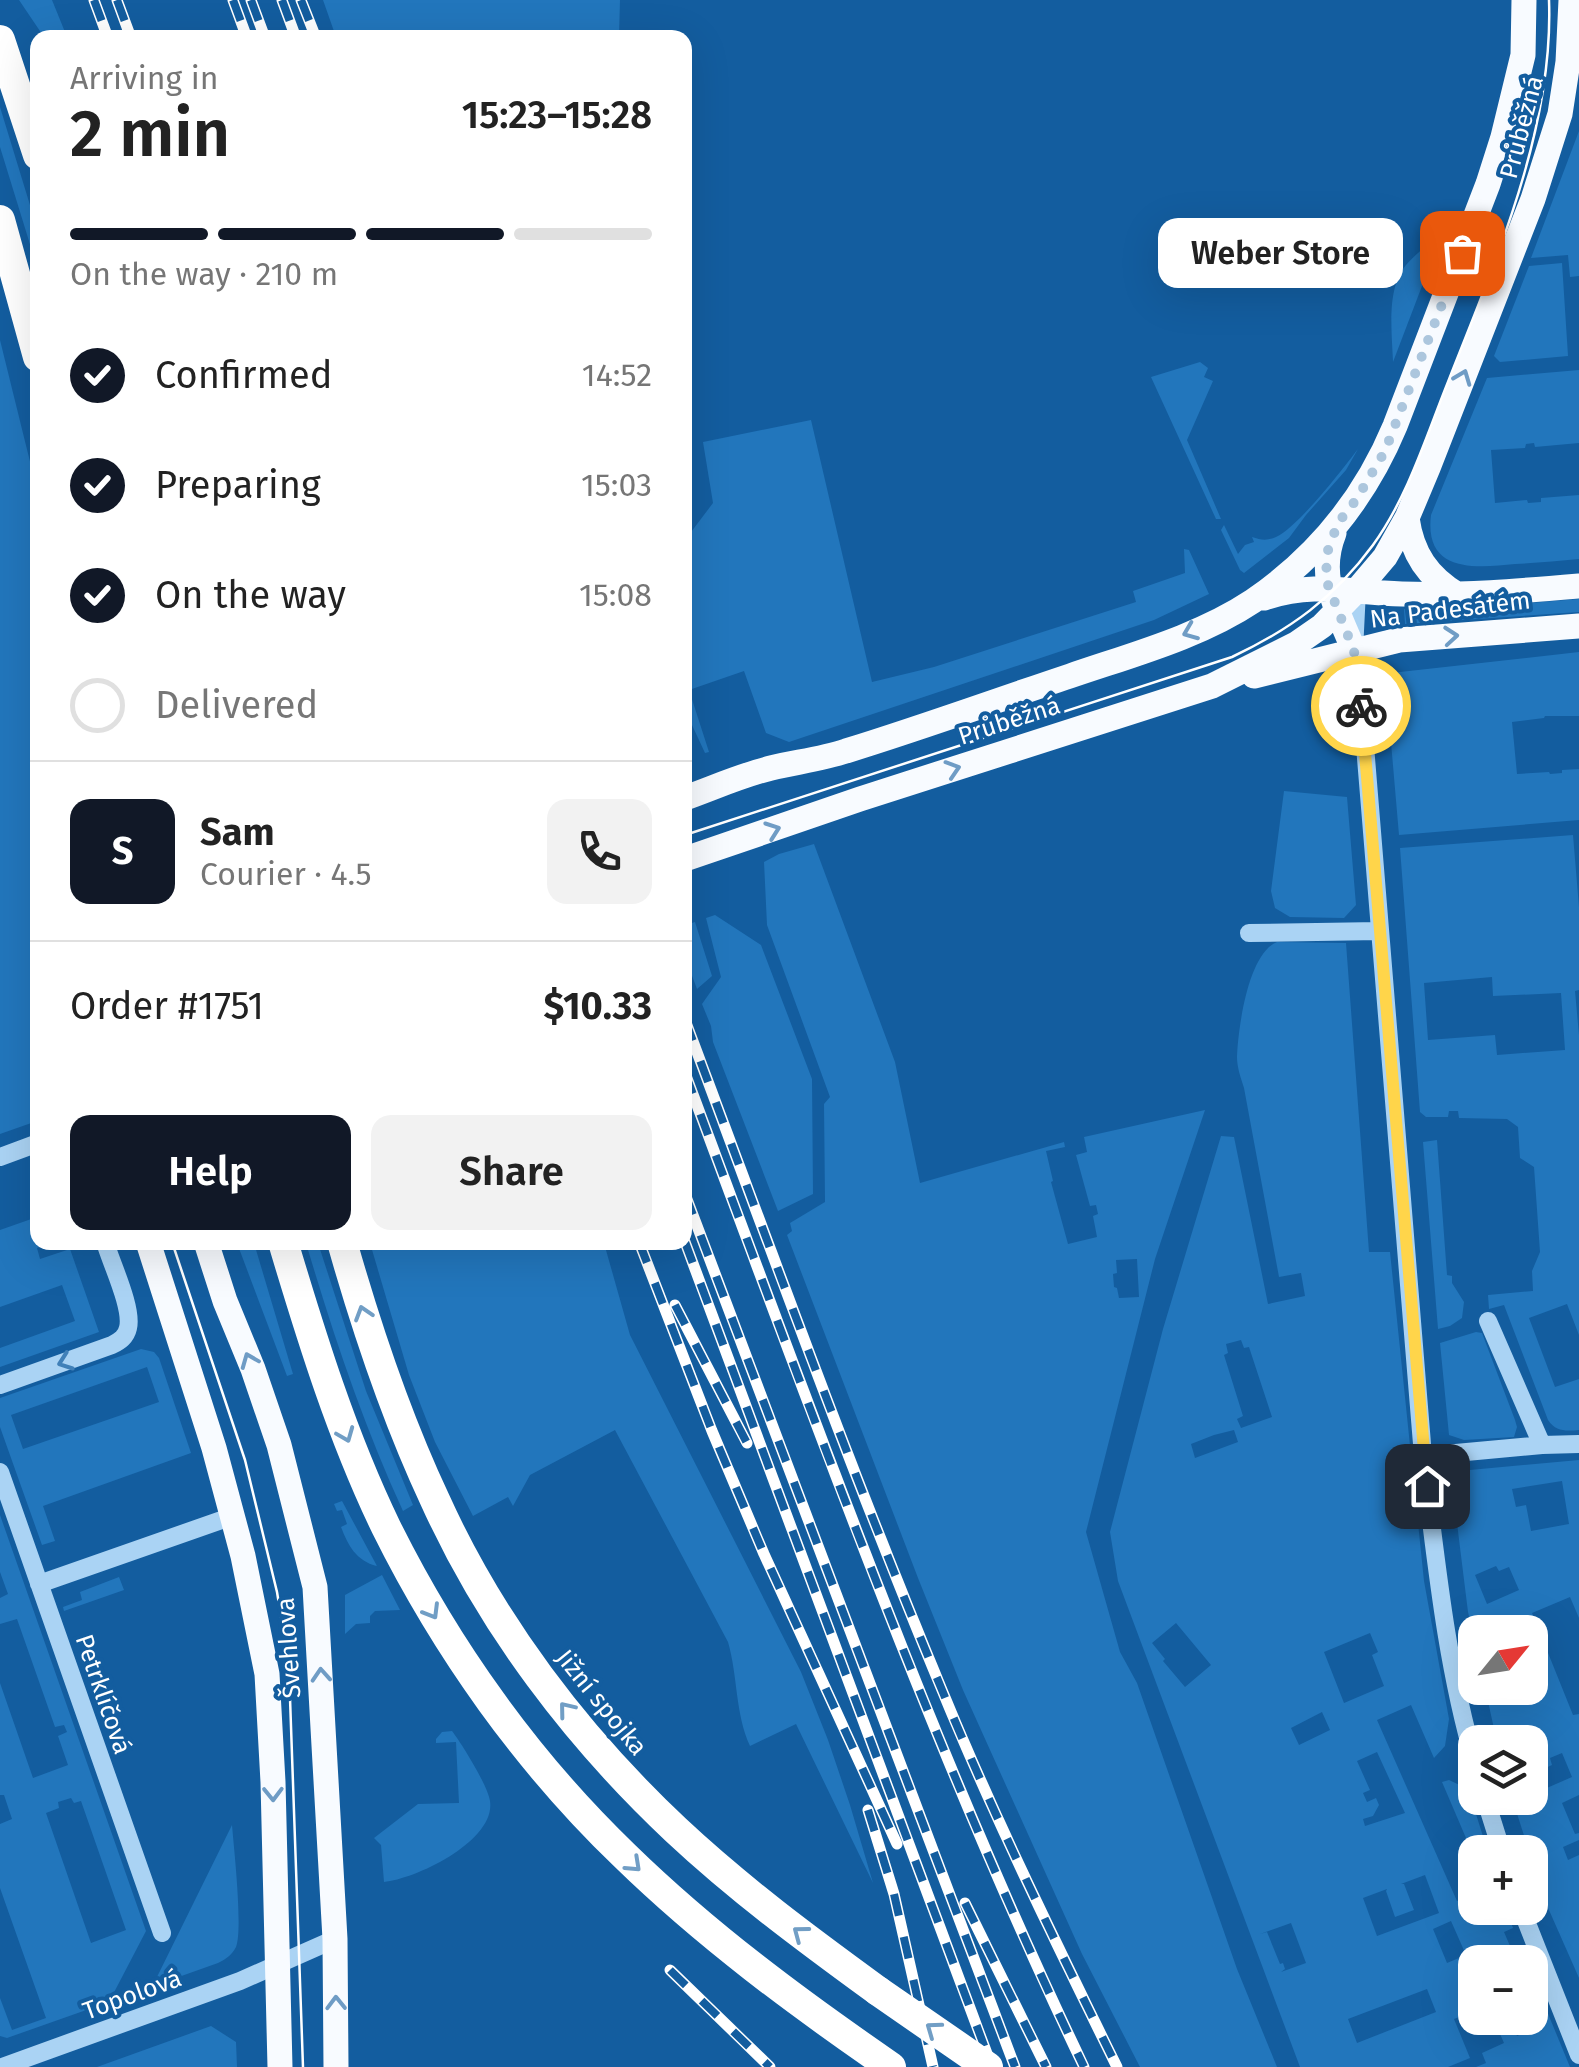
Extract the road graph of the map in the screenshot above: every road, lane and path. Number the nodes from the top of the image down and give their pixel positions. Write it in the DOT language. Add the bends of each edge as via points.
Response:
graph roads {
  1 [pos="1524,0"];
  2 [pos="1571,0"];
  3 [pos="0,40"];
  4 [pos="30,131"];
  5 [pos="0,220"];
  6 [pos="30,327"];
  7 [pos="1407,518"];
  8 [pos="1338,523"];
  9 [pos="1579,586"];
  10 [pos="1358,590"];
  11 [pos="1458,595"];
  12 [pos="1333,600"];
  13 [pos="1250,602"];
  14 [pos="1579,626"];
  15 [pos="1354,651"];
  16 [pos="1212,686"];
  17 [pos="692,796"];
  18 [pos="692,858"];
  19 [pos="1379,931"];
  20 [pos="1249,932"];
  21 [pos="30,1146"];
  22 [pos="0,1157"];
  23 [pos="107,1250"];
  24 [pos="151,1250"];
  25 [pos="208,1250"];
  26 [pos="286,1250"];
  27 [pos="345,1250"];
  28 [pos="1488,1322"];
  29 [pos="0,1385"];
  30 [pos="1579,1444"];
  31 [pos="1542,1445"];
  32 [pos="1424,1456"];
  33 [pos="0,1472"];
  34 [pos="232,1516"];
  35 [pos="39,1584"];
  36 [pos="1466,1725"];
  37 [pos="1528,1925"];
  38 [pos="162,1933"];
  39 [pos="334,1939"];
  40 [pos="276,1964"];
  41 [pos="1579,2055"];
  42 [pos="2,2067"];
  43 [pos="280,2067"];
  44 [pos="336,2067"];
  45 [pos="891,2067"];
  46 [pos="988,2067"];
  1 -- 8 [label="main road, Průběžná" via="1522,55 1488,184 1385,451"];
  7 -- 2 [label="main road, Průběžná, one-way" via="1550,147 1568,62"];
  3 -- 4 [label="highway"];
  5 -- 6 [label="highway"];
  7 -- 10 [label="main road, Průběžná"];
  7 -- 11 [label="main road" via="1420,561"];
  8 -- 12 [label="main road, Průběžná" via="1327,553"];
  8 -- 13 [label="main road, Průběžná"];
  9 -- 11 [label="main road, Na Padesátém"];
  10 -- 11 [label="main road, Na Padesátém"];
  10 -- 12 [label="main road, Průběžná"];
  10 -- 15 [label="street"];
  12 -- 13 [label="main road, Průběžná" via="1300,588"];
  12 -- 15 [label="main road, Průběžná"];
  12 -- 16 [label="main road, Průběžná" via="1322,626"];
  13 -- 17 [label="main road, Průběžná, one-way" via="1141,652"];
  15 -- 14 [label="main road, Na Padesátém, one-way" via="1399,640"];
  15 -- 16 [label="main road, Na Padesátém"];
  15 -- 19 [label="street"];
  18 -- 16 [label="main road, Průběžná, one-way"];
  19 -- 20 [label="street"];
  19 -- 32 [label="street"];
  21 -- 22 [label="street"];
  23 -- 29 [label="street, one-way" via="128,1312 124,1337"];
  24 -- 34 [label="main road, Švehlova"];
  39 -- 25 [label="main road, Švehlova, one-way" via="315,1587 279,1445"];
  26 -- 45 [label="highway, one-way" via="339,1416 386,1526 490,1700 585,1814 672,1900"];
  46 -- 27 [label="highway, Jižní spojka, one-way, bridge" via="724,1873 643,1798 575,1720 517,1643 436,1502 391,1396"];
  28 -- 31 [label="street"];
  30 -- 31 [label="street"];
  31 -- 32 [label="street"];
  32 -- 36 [label="street"];
  33 -- 35 [label="street, Petrklíčová"];
  34 -- 35 [label="street"];
  34 -- 40 [label="main road, Švehlova, one-way" via="269,1686"];
  35 -- 38 [label="street, Petrklíčová"];
  37 -- 41 [label="street"];
  39 -- 40 [label="street, Topolová"];
  44 -- 39 [label="main road, Švehlova, one-way"];
  40 -- 42 [label="street, Topolová"];
  40 -- 43 [label="main road, Švehlova"];
}
